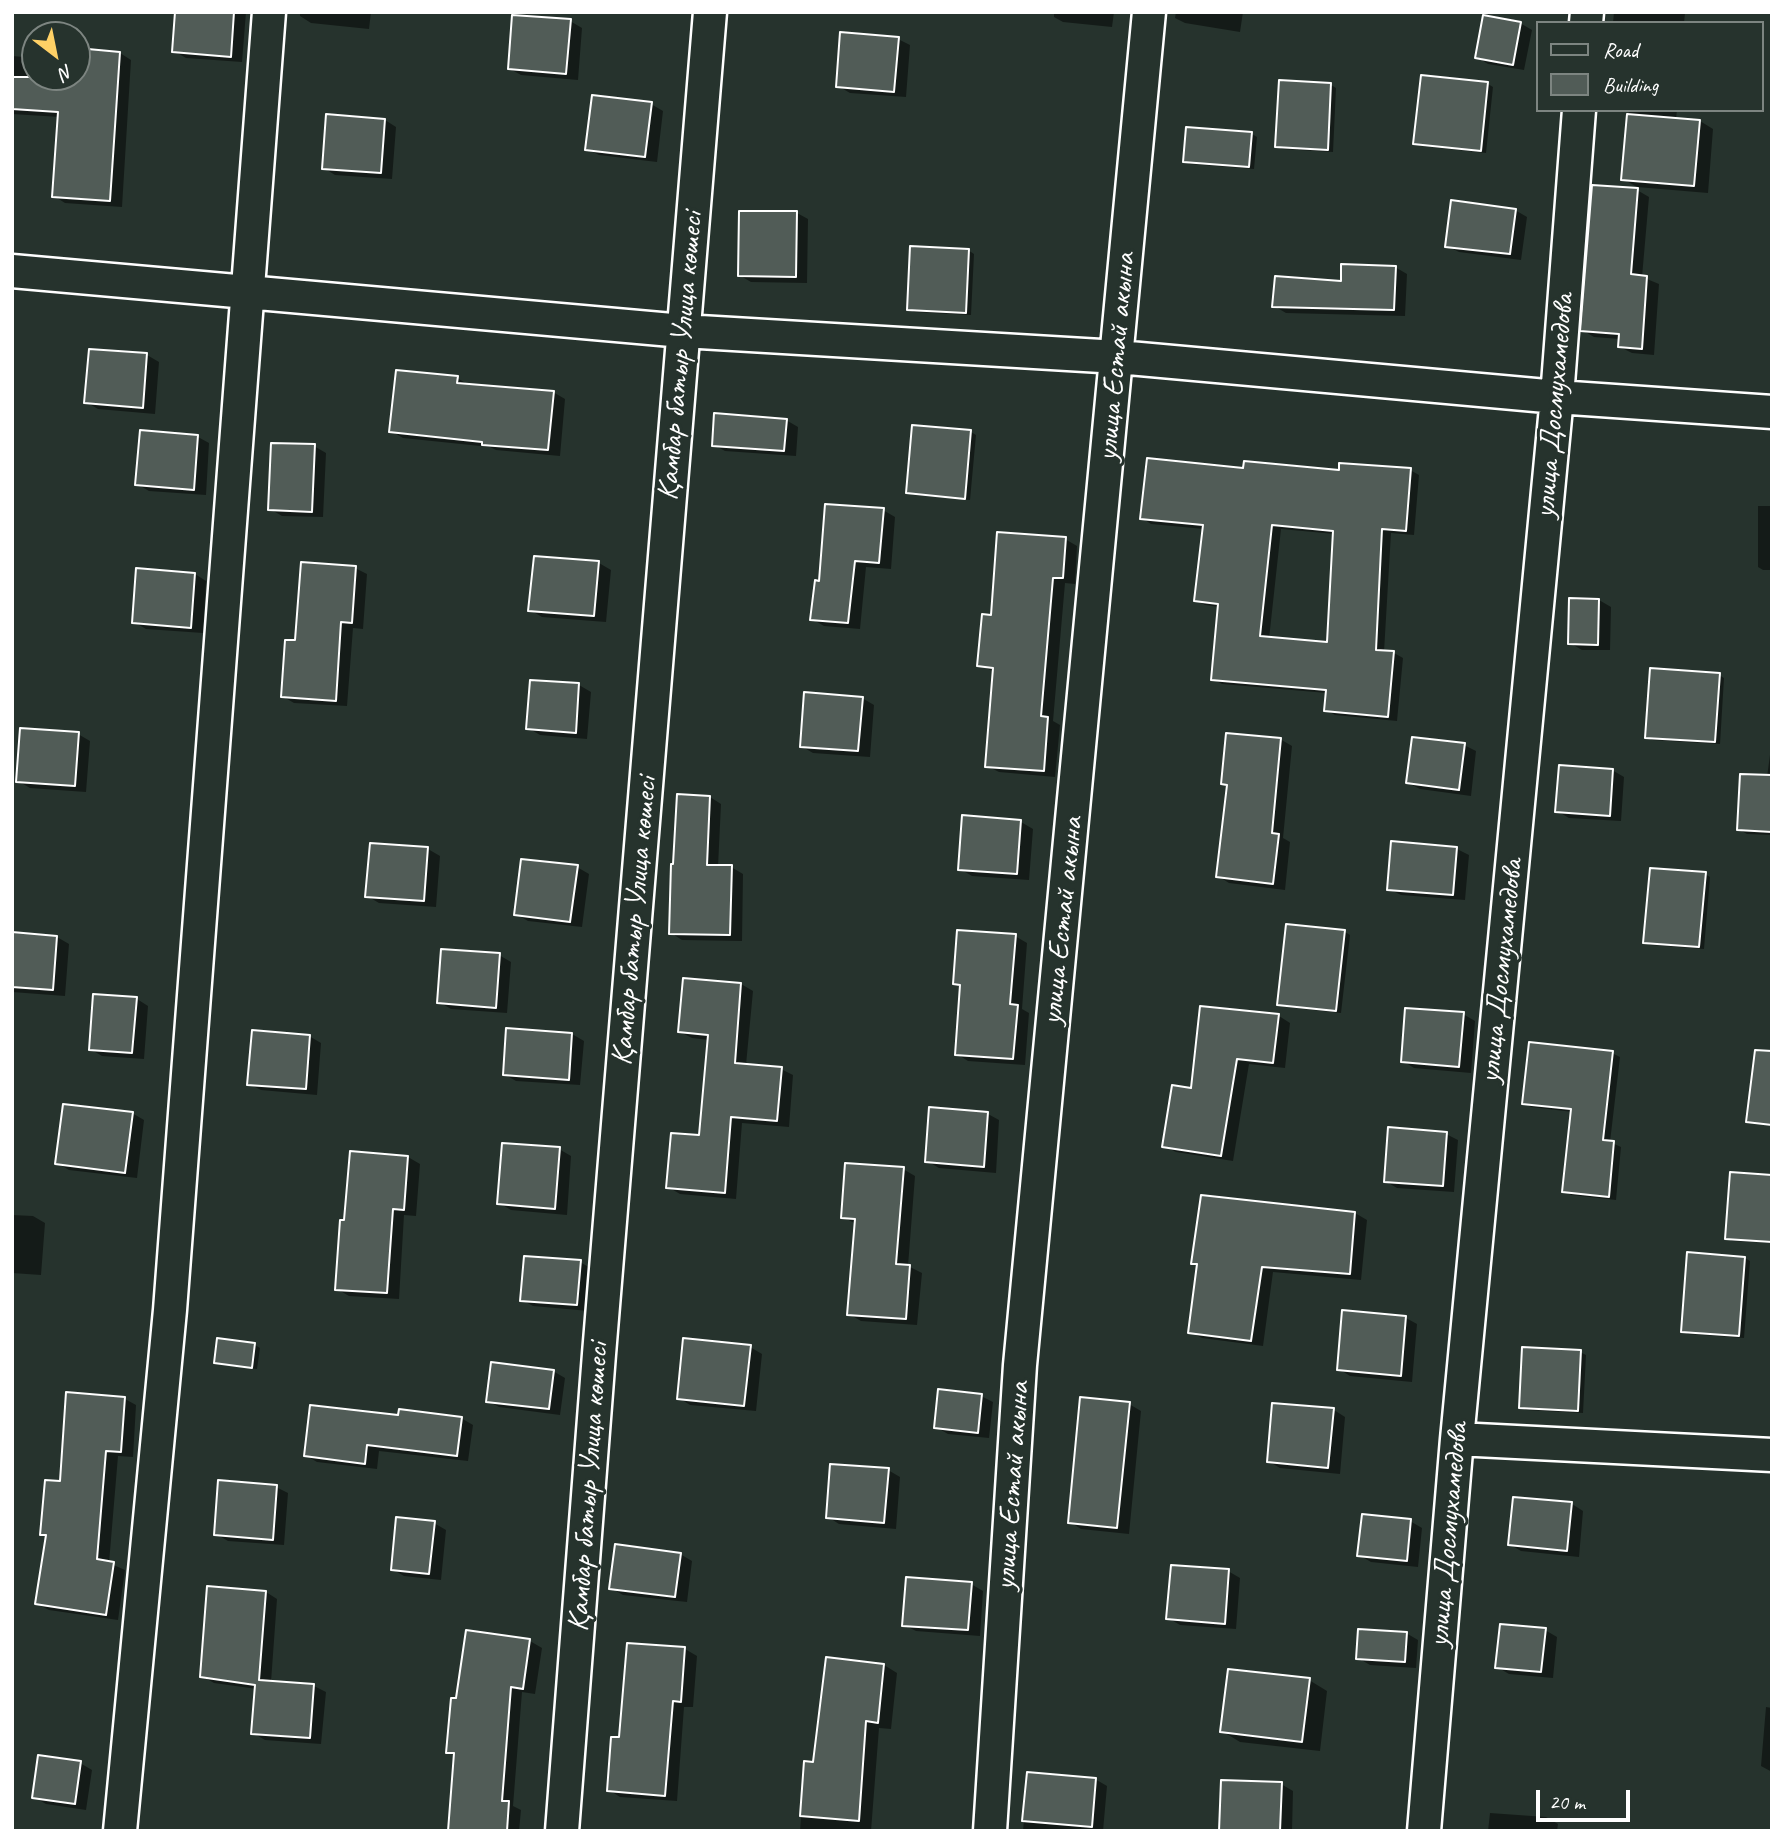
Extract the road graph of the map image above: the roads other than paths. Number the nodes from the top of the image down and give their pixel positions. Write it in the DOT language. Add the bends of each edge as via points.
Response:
graph roads {
  1 [pos="269,12"];
  2 [pos="710,12"];
  3 [pos="1149,12"];
  4 [pos="1579,112"];
  5 [pos="12,271"];
  6 [pos="246,292"];
  7 [pos="683,331"];
  8 [pos="1118,357"];
  9 [pos="1557,397"];
  10 [pos="1772,412"];
  11 [pos="1457,1439"];
  12 [pos="1772,1455"];
  13 [pos="120,1831"];
  14 [pos="562,1831"];
  15 [pos="990,1831"];
  16 [pos="1424,1831"];
  1 -- 6 [label="street"];
  2 -- 7 [label="street, Қамбар батыр Улица көшесі"];
  3 -- 8 [label="street, улица Естай акына"];
  4 -- 9 [label="street, улица Досмухамедова"];
  5 -- 6 [label="street"];
  6 -- 7 [label="street"];
  6 -- 13 [label="street" via="170,1310"];
  7 -- 8 [label="street"];
  7 -- 14 [label="street, Қамбар батыр Улица көшесі"];
  8 -- 9 [label="street"];
  8 -- 15 [label="street, улица Естай акына" via="1020,1365"];
  9 -- 10 [label="street"];
  9 -- 11 [label="street, улица Досмухамедова"];
  11 -- 12 [label="street"];
  11 -- 16 [label="street, улица Досмухамедова"];
}
